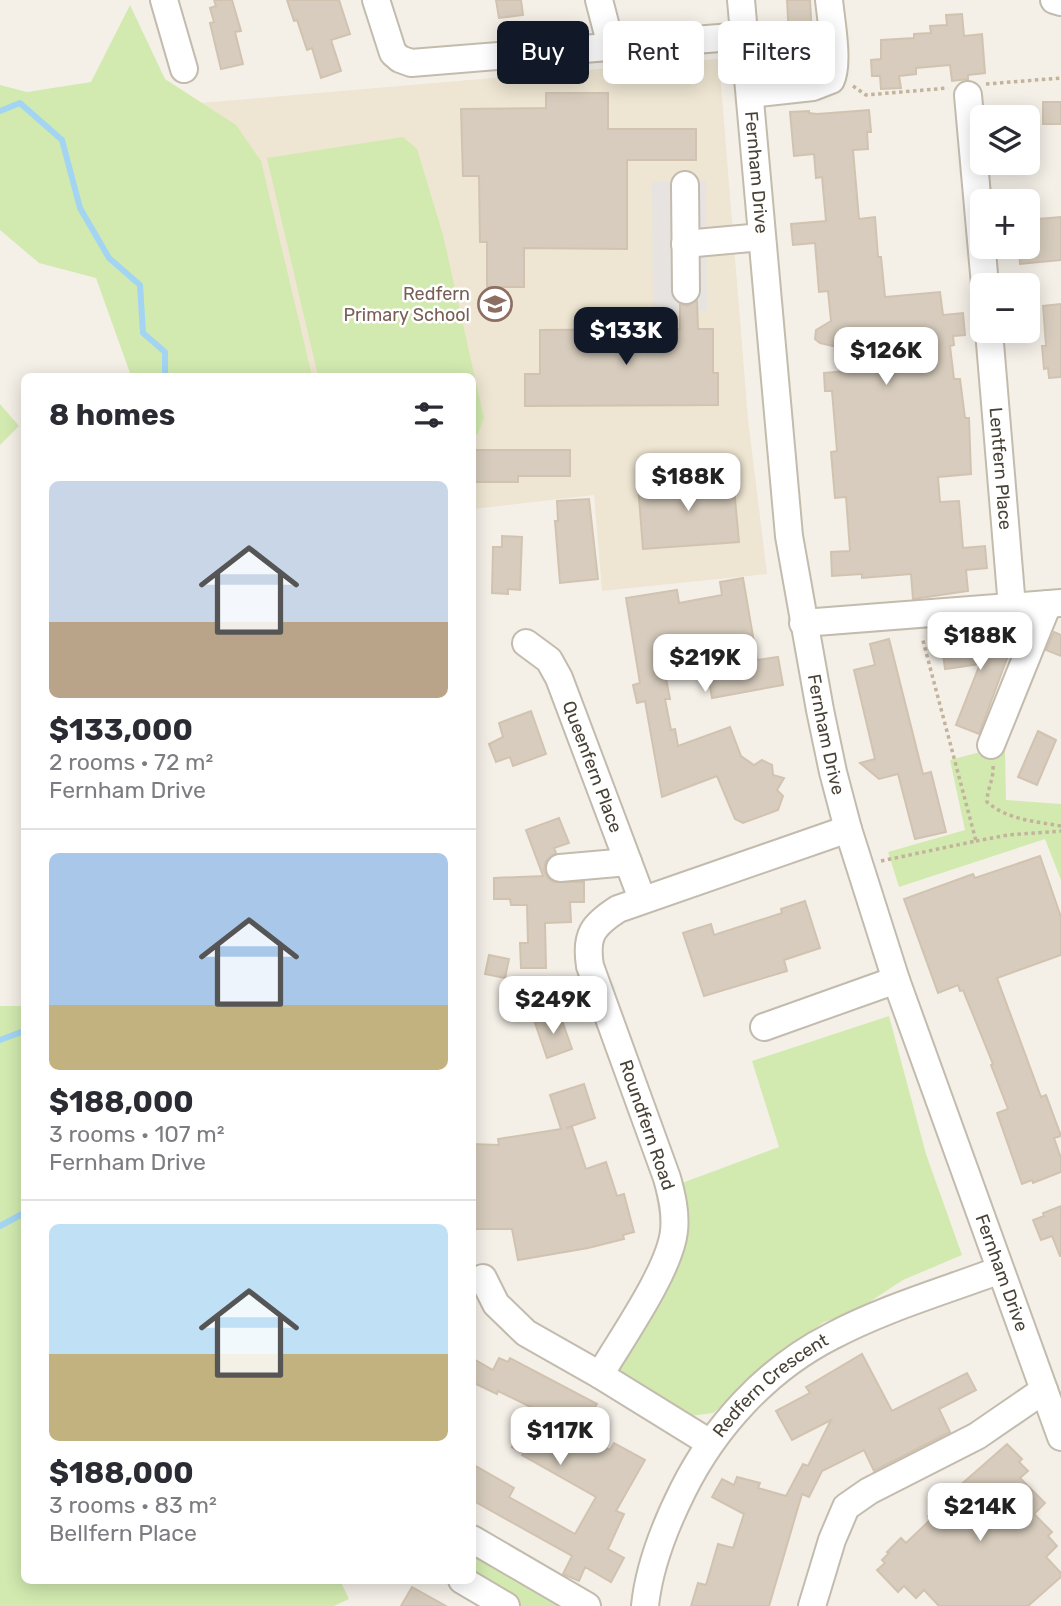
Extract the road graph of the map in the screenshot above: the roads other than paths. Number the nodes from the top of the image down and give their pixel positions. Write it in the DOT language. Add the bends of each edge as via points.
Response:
graph roads {
  1 [pos="164,0"];
  2 [pos="376,0"];
  3 [pos="599,0"];
  4 [pos="741,0"];
  5 [pos="829,0"];
  6 [pos="1054,0"];
  7 [pos="1061,2"];
  8 [pos="604,21"];
  9 [pos="743,21"];
  10 [pos="603,47"];
  11 [pos="184,69"];
  12 [pos="750,84"];
  13 [pos="960,91"];
  14 [pos="751,94"];
  15 [pos="685,185"];
  16 [pos="762,237"];
  17 [pos="685,244"];
  18 [pos="983,273"];
  19 [pos="685,290"];
  20 [pos="990,343"];
  21 [pos="1055,603"];
  22 [pos="1012,607"];
  23 [pos="803,623"];
  24 [pos="526,643"];
  25 [pos="992,745"];
  26 [pos="848,828"];
  27 [pos="628,862"];
  28 [pos="560,868"];
  29 [pos="642,899"];
  30 [pos="896,980"];
  31 [pos="764,1027"];
  32 [pos="1000,1270"];
  33 [pos="483,1278"];
  34 [pos="600,1375"];
  35 [pos="1044,1390"];
  36 [pos="1061,1437"];
  37 [pos="710,1443"];
  38 [pos="476,1541"];
  39 [pos="469,1584"];
  40 [pos="506,1606"];
  41 [pos="587,1606"];
  42 [pos="645,1606"];
  43 [pos="812,1606"];
  1 -- 11 [label="street"];
  2 -- 10 [label="street" via="393,53 411,63"];
  3 -- 8 [label="street"];
  4 -- 9 [label="street, Fernham Drive"];
  5 -- 14 [label="street" via="831,80 823,85"];
  6 -- 7 [label="street"];
  12 -- 14 [label="street, Fernham Drive"];
  13 -- 18 [label="street"];
  14 -- 16 [label="street, Fernham Drive"];
  15 -- 17 [label="street"];
  16 -- 17 [label="street"];
  16 -- 23 [label="street, Fernham Drive" via="789,536"];
  17 -- 19 [label="street"];
  20 -- 22 [label="street, Lentfern Place"];
  21 -- 22 [label="street"];
  21 -- 25 [label="street"];
  22 -- 23 [label="street"];
  23 -- 26 [label="street, Fernham Drive"];
  24 -- 27 [label="street, Queenfern Place" via="548,660 559,678"];
  26 -- 29 [label="street, Roundfern Road"];
  26 -- 30 [label="street, Fernham Drive"];
  27 -- 28 [label="street"];
  27 -- 29 [label="street, Queenfern Place"];
  29 -- 34 [label="street, Roundfern Road" via="603,919 588,939 587,953 667,1178 674,1234 655,1282"];
  30 -- 31 [label="street"];
  30 -- 32 [label="street, Fernham Drive"];
  32 -- 35 [label="street, Fernham Drive"];
  32 -- 37 [label="street, Redfern Crescent" via="831,1336 751,1395"];
  33 -- 34 [label="street" via="496,1304 526,1333"];
  34 -- 37 [label="street"];
  35 -- 36 [label="street, Fernham Drive"];
  35 -- 43 [label="street" via="977,1436 869,1490 846,1507"];
  37 -- 42 [label="street, Redfern Crescent" via="672,1512"];
  38 -- 41 [label="street"];
  39 -- 40 [label="street"];
}
